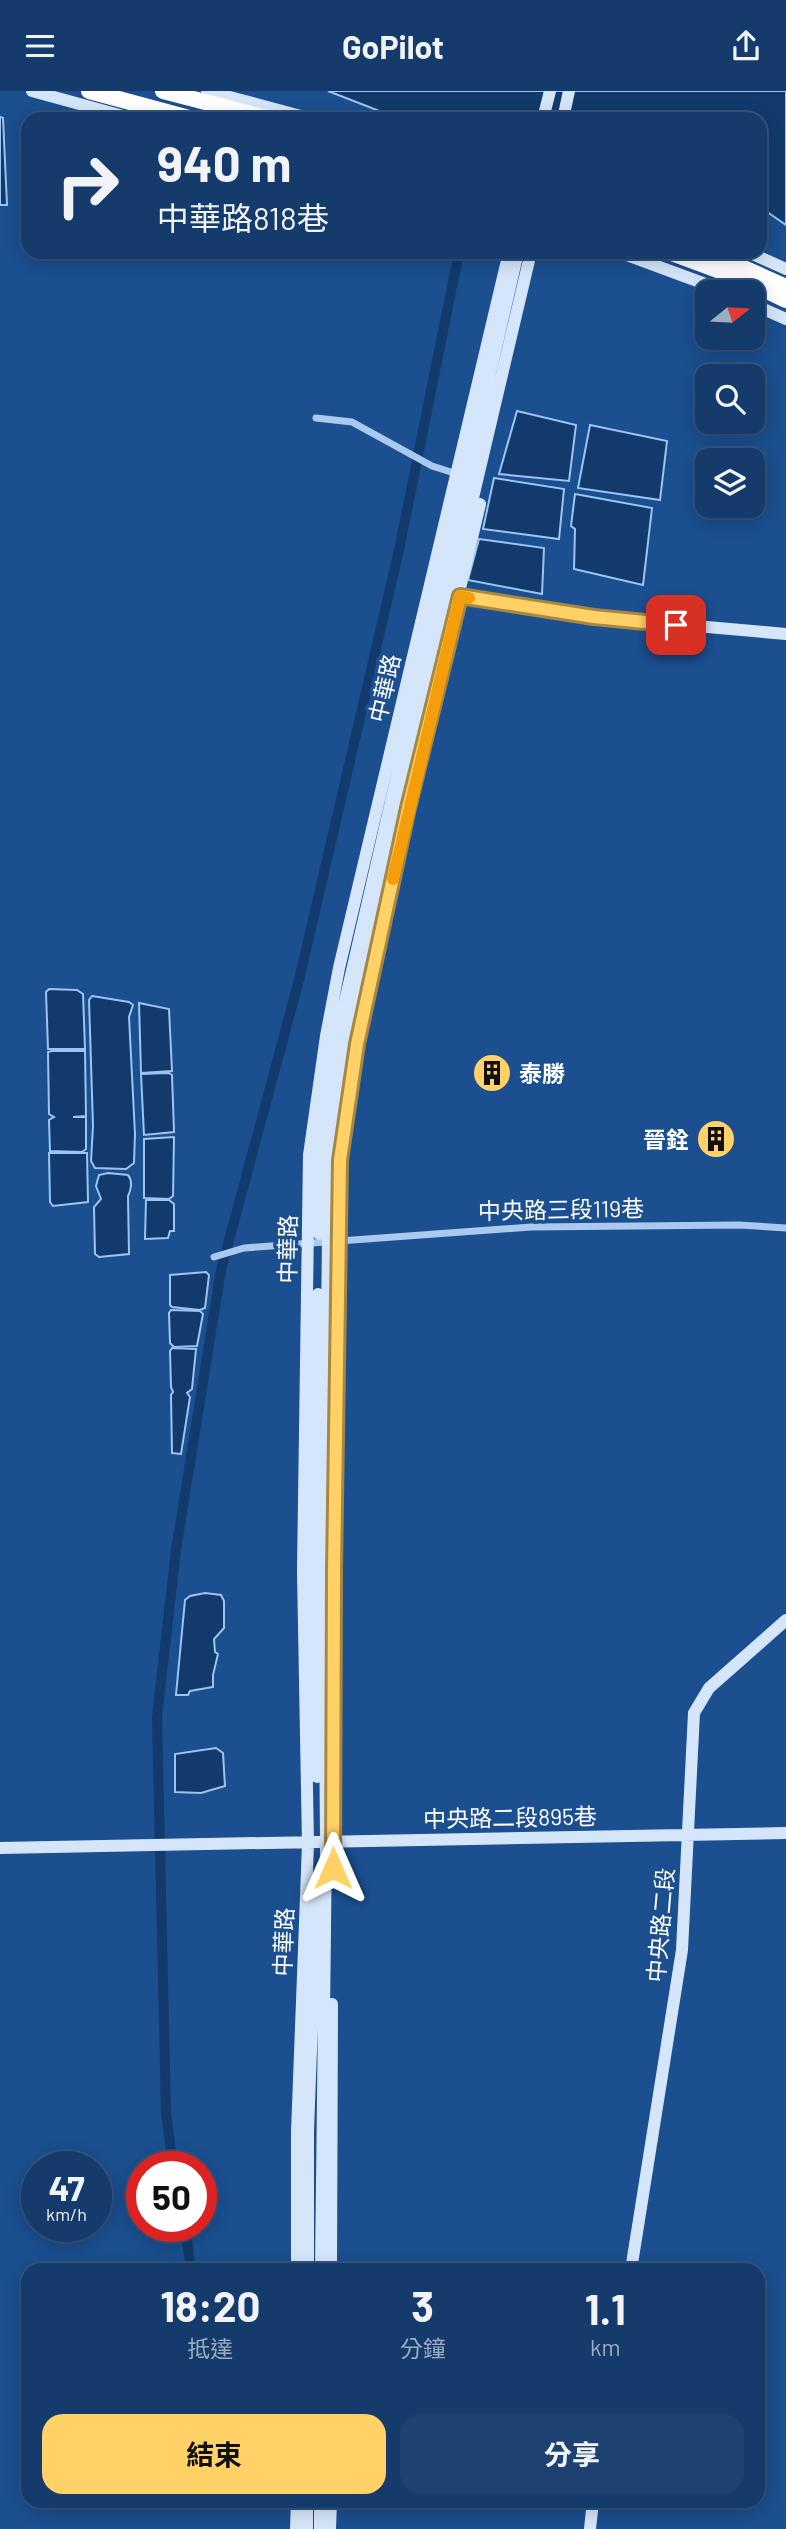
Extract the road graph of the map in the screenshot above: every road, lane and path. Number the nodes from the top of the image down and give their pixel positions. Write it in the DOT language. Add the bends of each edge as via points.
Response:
graph roads {
  1 [pos="32,91"];
  2 [pos="163,91"];
  3 [pos="207,91"];
  4 [pos="550,91"];
  5 [pos="569,91"];
  6 [pos="91,92"];
  7 [pos="108,112"];
  8 [pos="167,112"];
  9 [pos="243,112"];
  10 [pos="286,112"];
  11 [pos="545,112"];
  12 [pos="564,112"];
  13 [pos="507,259"];
  14 [pos="516,259"];
  15 [pos="529,259"];
  16 [pos="536,259"];
  17 [pos="638,259"];
  18 [pos="688,259"];
  19 [pos="724,259"];
  20 [pos="764,259"];
  21 [pos="786,269"];
  22 [pos="695,280"];
  23 [pos="786,287"];
  24 [pos="786,300"];
  25 [pos="765,310"];
  26 [pos="786,319"];
  27 [pos="316,418"];
  28 [pos="457,474"];
  29 [pos="446,587"];
  30 [pos="786,634"];
  31 [pos="786,1228"];
  32 [pos="323,1243"];
  33 [pos="214,1257"];
  34 [pos="786,1620"];
  35 [pos="786,1833"];
  36 [pos="689,1836"];
  37 [pos="322,1843"];
  38 [pos="0,1848"];
  39 [pos="297,2263"];
  40 [pos="308,2263"];
  41 [pos="321,2263"];
  42 [pos="331,2263"];
  43 [pos="632,2263"];
  44 [pos="297,2508"];
  45 [pos="307,2508"];
  46 [pos="320,2508"];
  47 [pos="331,2508"];
  48 [pos="592,2508"];
  49 [pos="296,2529"];
  50 [pos="307,2529"];
  51 [pos="320,2529"];
  52 [pos="330,2529"];
  53 [pos="590,2529"];
  1 -- 7 [label="main road"];
  2 -- 9 [label="highway"];
  3 -- 10 [label="main road"];
  4 -- 11 [label="main road"];
  5 -- 12 [label="main road"];
  6 -- 8 [label="highway"];
  13 -- 28 [label="main road, 中華路"];
  14 -- 29 [label="main road, 中華路"];
  15 -- 29 [label="main road, 中華路"];
  16 -- 29 [label="main road, 中華路"];
  17 -- 22 [label="main road"];
  18 -- 24 [label="highway"];
  19 -- 23 [label="highway"];
  20 -- 21 [label="main road"];
  25 -- 26 [label="main road"];
  27 -- 28 [label="street" via="352,422 432,466"];
  28 -- 29 [label="main road, 中華路"];
  29 -- 30 [label="main road" via="594,617"];
  29 -- 32 [label="main road, 中華路"];
  29 -- 32 [label="main road, 中華路" via="339,968 326,1036 309,1155"];
  31 -- 32 [label="street, 中央路三段119巷" via="531,1227"];
  32 -- 33 [label="street, 中央路三段119巷" via="244,1248"];
  32 -- 37 [label="main road, 中華路"];
  32 -- 37 [label="main road, 中華路" via="303,1571"];
  34 -- 36 [label="main road, 中央路二段" via="709,1688 696,1707"];
  35 -- 36 [label="main road, 中央路二段895巷"];
  36 -- 37 [label="main road, 中央路二段895巷"];
  36 -- 43 [label="main road, 中央路二段" via="682,1950"];
  37 -- 38 [label="main road, 中央路二段895巷"];
  37 -- 39 [label="main road, 中華路" via="297,2132"];
  37 -- 40 [label="main road, 中華路" via="308,2131"];
  37 -- 41 [label="main road, 中華路"];
  37 -- 42 [label="main road, 中華路"];
  44 -- 49 [label="main road"];
  45 -- 50 [label="main road"];
  46 -- 51 [label="main road"];
  47 -- 52 [label="main road"];
  48 -- 53 [label="main road"];
}
